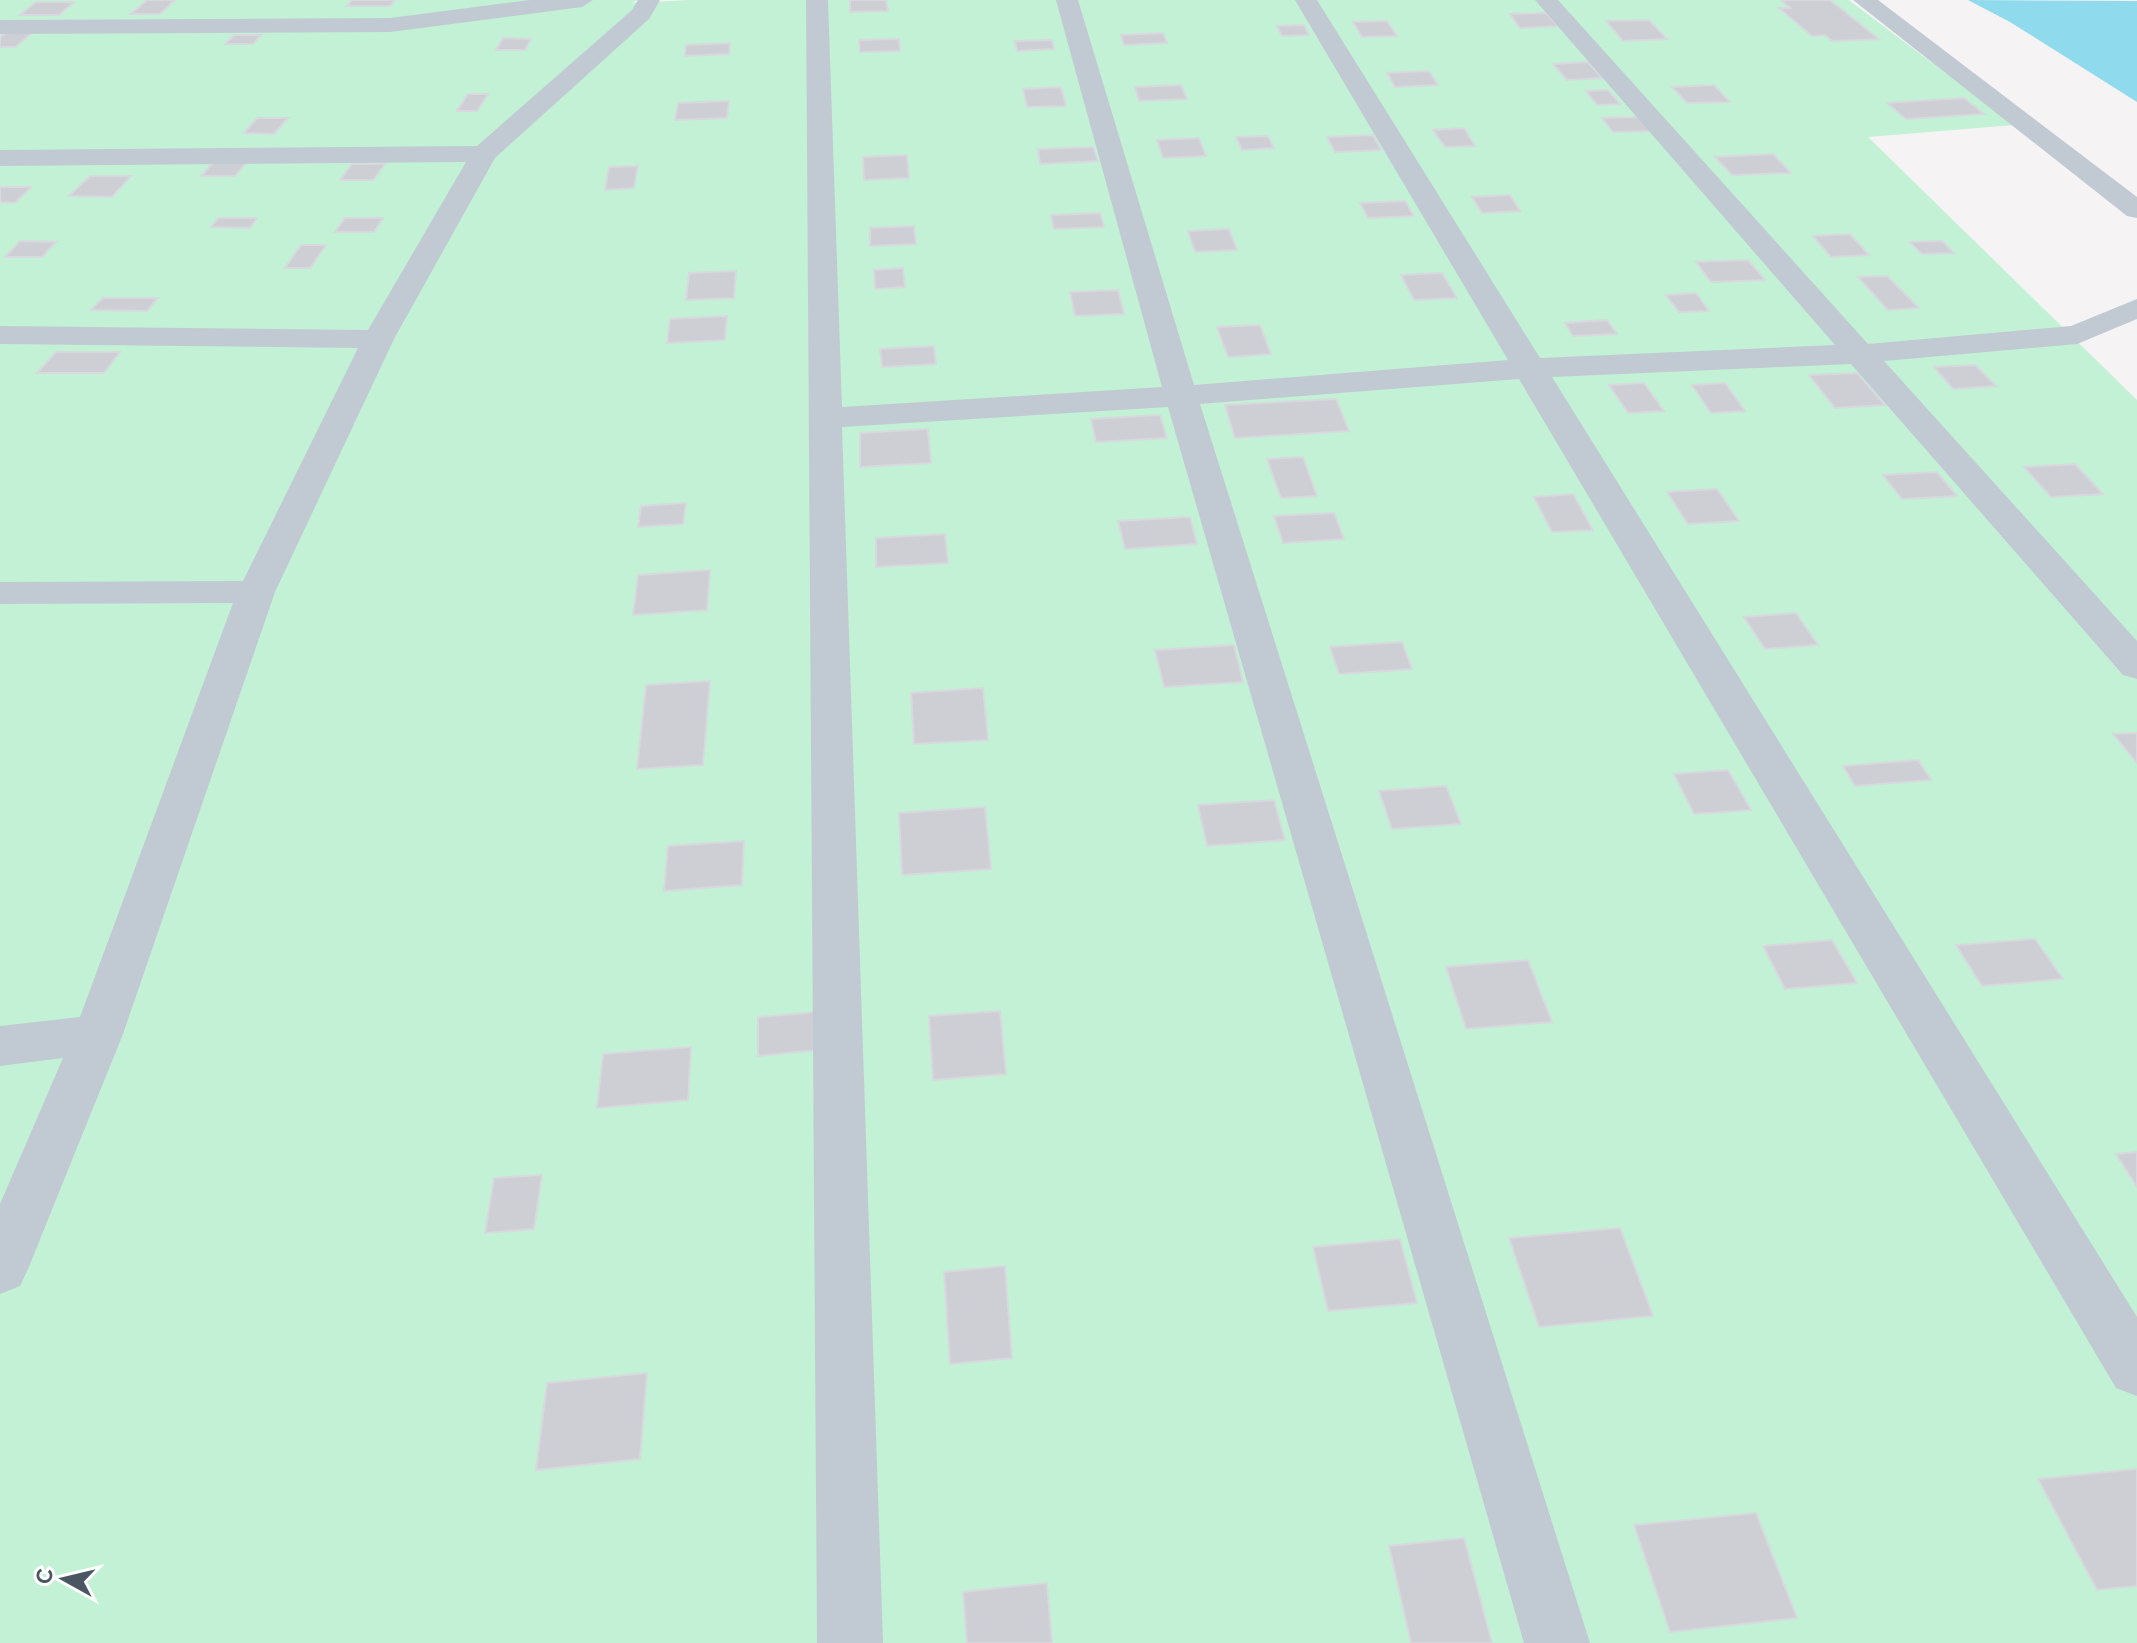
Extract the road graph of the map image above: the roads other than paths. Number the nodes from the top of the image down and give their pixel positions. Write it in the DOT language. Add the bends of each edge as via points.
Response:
graph roads {
  1 [pos="582,0"];
  2 [pos="649,0"];
  3 [pos="817,0"];
  4 [pos="1067,0"];
  5 [pos="1306,0"];
  6 [pos="1546,0"];
  7 [pos="1864,0"];
  8 [pos="0,27"];
  9 [pos="484,154"];
  10 [pos="0,158"];
  11 [pos="2137,210"];
  12 [pos="2137,308"];
  13 [pos="0,335"];
  14 [pos="378,339"];
  15 [pos="1859,354"];
  16 [pos="1531,368"];
  17 [pos="1181,396"];
  18 [pos="826,418"];
  19 [pos="256,592"];
  20 [pos="0,593"];
  21 [pos="2137,666"];
  22 [pos="98,1034"];
  23 [pos="0,1046"];
  24 [pos="0,1269"];
  25 [pos="2137,1369"];
  26 [pos="850,1643"];
  27 [pos="1557,1643"];
  1 -- 8 [label="street" via="390,25"];
  2 -- 9 [label="street" via="641,14"];
  3 -- 18 [label="street"];
  4 -- 17 [label="street"];
  5 -- 16 [label="street"];
  6 -- 15 [label="street"];
  7 -- 11 [label="street"];
  9 -- 10 [label="street"];
  9 -- 14 [label="street"];
  12 -- 15 [label="street" via="2077,335"];
  13 -- 14 [label="street"];
  14 -- 19 [label="street"];
  15 -- 16 [label="street"];
  15 -- 21 [label="street"];
  16 -- 17 [label="street"];
  16 -- 25 [label="street"];
  17 -- 18 [label="street"];
  17 -- 27 [label="street"];
  18 -- 26 [label="street"];
  19 -- 20 [label="street"];
  19 -- 22 [label="street"];
  22 -- 23 [label="street"];
  22 -- 24 [label="street"];
}
